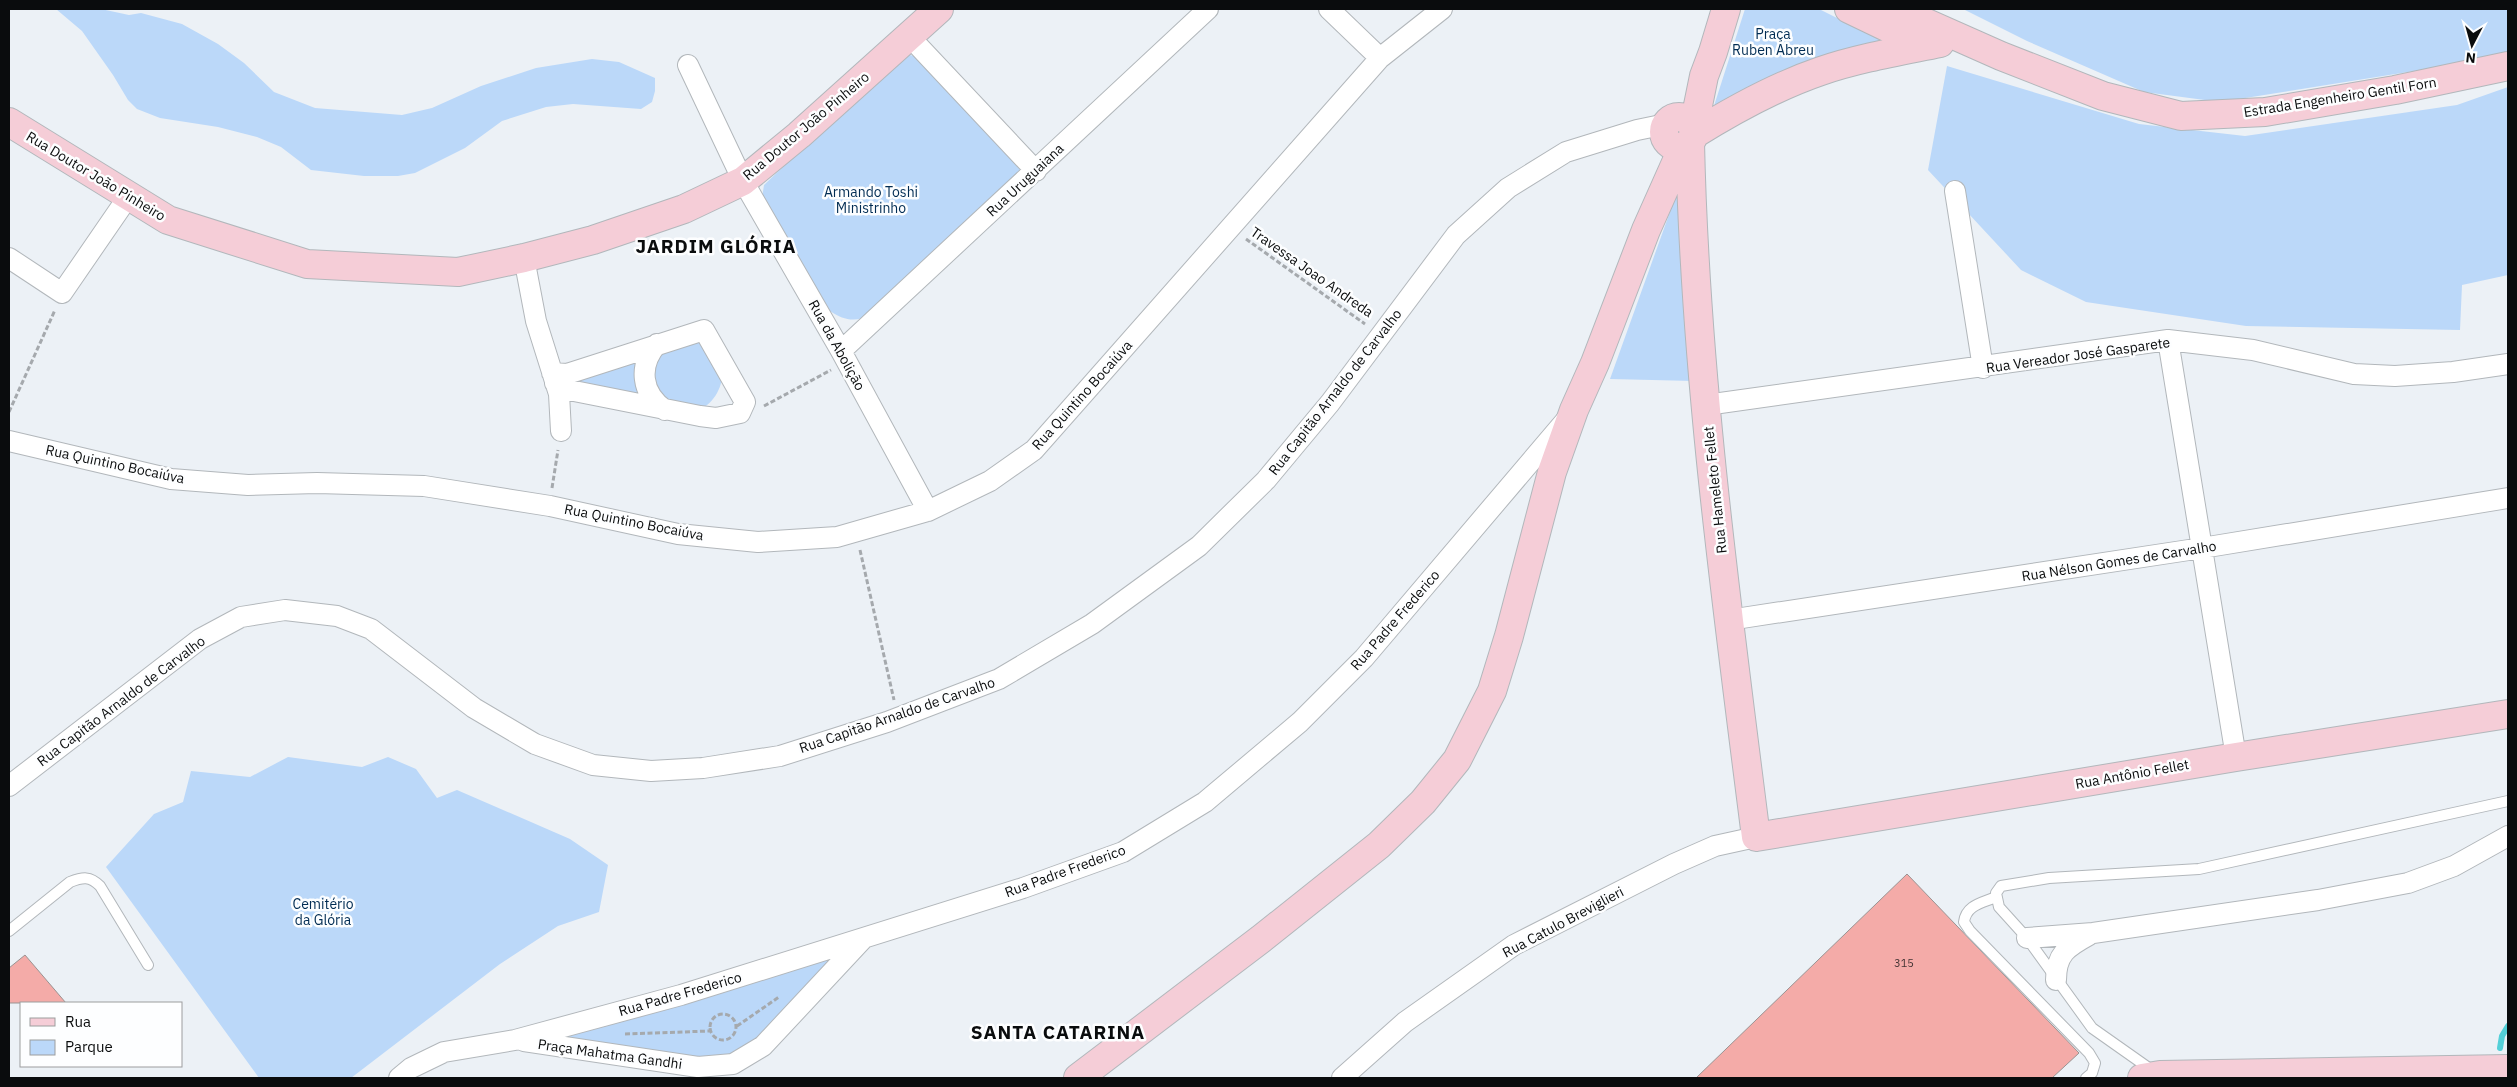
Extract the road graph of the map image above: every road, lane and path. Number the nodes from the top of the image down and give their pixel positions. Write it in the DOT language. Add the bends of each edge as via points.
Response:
graph roads {
  1 [pos="939,9"];
  2 [pos="1208,9"];
  3 [pos="1329,9"];
  4 [pos="1442,9"];
  5 [pos="1849,9"];
  6 [pos="1895,9"];
  7 [pos="1722,14"];
  8 [pos="909,36"];
  9 [pos="1940,43"];
  10 [pos="2001,56"];
  11 [pos="1380,58"];
  12 [pos="688,65"];
  13 [pos="2508,66"];
  14 [pos="9,122"];
  15 [pos="1681,134"];
  16 [pos="1036,171"];
  17 [pos="743,181"];
  18 [pos="1955,191"];
  19 [pos="128,197"];
  20 [pos="1230,228"];
  21 [pos="9,258"];
  22 [pos="524,258"];
  23 [pos="62,294"];
  24 [pos="1381,335"];
  25 [pos="2168,340"];
  26 [pos="657,344"];
  27 [pos="844,356"];
  28 [pos="2508,364"];
  29 [pos="1983,368"];
  30 [pos="554,378"];
  31 [pos="1706,405"];
  32 [pos="665,410"];
  33 [pos="1574,410"];
  34 [pos="739,411"];
  35 [pos="9,412"];
  36 [pos="561,431"];
  37 [pos="9,441"];
  38 [pos="2508,498"];
  39 [pos="550,506"];
  40 [pos="928,511"];
  41 [pos="856,531"];
  42 [pos="2202,548"];
  43 [pos="1729,620"];
  44 [pos="2508,714"];
  45 [pos="898,717"];
  46 [pos="2236,756"];
  47 [pos="9,786"];
  48 [pos="2508,801"];
  49 [pos="2508,836"];
  50 [pos="1756,838"];
  51 [pos="1996,897"];
  52 [pos="9,931"];
  53 [pos="2093,933"];
  54 [pos="2027,938"];
  55 [pos="862,939"];
  56 [pos="148,965"];
  57 [pos="2056,980"];
  58 [pos="712,1034"];
  59 [pos="515,1040"];
  60 [pos="2507,1069"];
  61 [pos="2151,1077"];
  62 [pos="399,1078"];
  63 [pos="1078,1078"];
  64 [pos="1342,1078"];
  65 [pos="2086,1078"];
  1 -- 8 [label="street, Rua Doutor João Pinheiro"];
  2 -- 16 [label="street, Rua Uruguaiana"];
  3 -- 11 [label="street"];
  4 -- 11 [label="street, Rua Quintino Bocaiúva"];
  5 -- 9 [label="street, Estrada Engenheiro Gentil Forn" via="1901,34"];
  6 -- 10 [label="street, Estrada Engenheiro Gentil Forn"];
  7 -- 15 [label="street" via="1704,76"];
  8 -- 16 [label="street"];
  8 -- 17 [label="street, Rua Doutor João Pinheiro"];
  9 -- 10 [label="street, Estrada Engenheiro Gentil Forn"];
  9 -- 15 [label="street" via="1822,70"];
  10 -- 13 [label="street, Estrada Engenheiro Gentil Forn" via="2103,96 2181,116 2265,112 2412,87"];
  11 -- 20 [label="street, Rua Quintino Bocaiúva"];
  12 -- 17 [label="street, Rua da Abolição"];
  14 -- 19 [label="street, Rua Doutor João Pinheiro"];
  15 -- 24 [label="street, Rua Capitão Arnaldo de Carvalho" via="1637,130 1566,152 1508,188 1456,235"];
  15 -- 31 [label="street, Rua Hameleto Fellet" via="1691,202"];
  15 -- 33 [label="street" via="1660,200"];
  16 -- 27 [label="street, Rua Uruguaiana"];
  17 -- 22 [label="street, Rua Doutor João Pinheiro" via="684,209 593,240"];
  17 -- 27 [label="street, Rua da Abolição"];
  18 -- 29 [label="street"];
  19 -- 22 [label="street, Rua Doutor João Pinheiro" via="168,220 307,264 458,272"];
  19 -- 23 [label="street"];
  20 -- 24 [label="path, Travessa Joao Andreda"];
  20 -- 40 [label="street, Rua Quintino Bocaiúva" via="1034,450 990,480"];
  21 -- 23 [label="street"];
  22 -- 30 [label="street" via="536,322"];
  23 -- 35 [label="path"];
  24 -- 45 [label="street, Rua Capitão Arnaldo de Carvalho" via="1266,480 1199,546 1092,624 999,679"];
  25 -- 28 [label="street, Rua Vereador José Gasparete" via="2253,350 2354,374 2395,376"];
  25 -- 29 [label="street, Rua Vereador José Gasparete"];
  25 -- 42 [label="street"];
  26 -- 30 [label="street"];
  26 -- 32 [label="street" via="646,362 645,386 650,397"];
  26 -- 34 [label="street" via="704,330 745,402"];
  27 -- 34 [label="path" via="758,409"];
  27 -- 40 [label="street, Rua da Abolição"];
  29 -- 31 [label="street, Rua Vereador José Gasparete"];
  30 -- 32 [label="street" via="569,390"];
  30 -- 36 [label="street" via="560,399"];
  31 -- 43 [label="street, Rua Hameleto Fellet"];
  32 -- 34 [label="street" via="716,418"];
  33 -- 55 [label="street, Rua Padre Frederico" via="1364,658 1300,722 1205,802 1123,852 1023,888"];
  33 -- 63 [label="street" via="1552,472 1492,691 1457,760 1423,802 1379,844 1261,939"];
  36 -- 39 [label="path"];
  37 -- 39 [label="street, Rua Quintino Bocaiúva" via="171,479 248,485 424,486"];
  38 -- 42 [label="street, Rua Nélson Gomes de Carvalho"];
  39 -- 41 [label="street, Rua Quintino Bocaiúva" via="678,534 758,542 837,537"];
  40 -- 41 [label="street, Rua Quintino Bocaiúva"];
  41 -- 45 [label="path"];
  42 -- 43 [label="street, Rua Nélson Gomes de Carvalho"];
  42 -- 46 [label="street"];
  43 -- 50 [label="street, Rua Hameleto Fellet"];
  44 -- 46 [label="street, Rua Antônio Fellet"];
  45 -- 47 [label="street, Rua Capitão Arnaldo de Carvalho" via="780,756 650,771 593,765 535,744 474,708 372,629 337,616 285,610 241,617 200,639"];
  46 -- 50 [label="street, Rua Antônio Fellet"];
  48 -- 51 [label="lane" via="2199,869 2012,882 1997,889"];
  49 -- 53 [label="street" via="2454,866 2408,883 2318,900"];
  50 -- 64 [label="street, Rua Catulo Breviglieri" via="1716,846 1674,864 1514,945 1405,1022"];
  51 -- 54 [label="lane" via="1999,907"];
  51 -- 65 [label="lane" via="1970,908 1964,922 2089,1053 2095,1063 2092,1073"];
  52 -- 56 [label="lane" via="70,882 82,877 93,879"];
  53 -- 54 [label="street"];
  53 -- 57 [label="street" via="2070,945 2056,964"];
  54 -- 57 [label="lane"];
  55 -- 59 [label="street, Rua Padre Frederico" via="681,995"];
  55 -- 59 [label="street, Praça Mahatma Gandhi" via="763,1046 733,1064 698,1067"];
  57 -- 61 [label="lane" via="2092,1028"];
  58 -- 58 [label="path" via="723,1041 731,1038 736,1031 736,1022 725,1014 716,1016 710,1026"];
  59 -- 62 [label="street" via="444,1052 411,1068"];
  60 -- 61 [label="street"];
}
